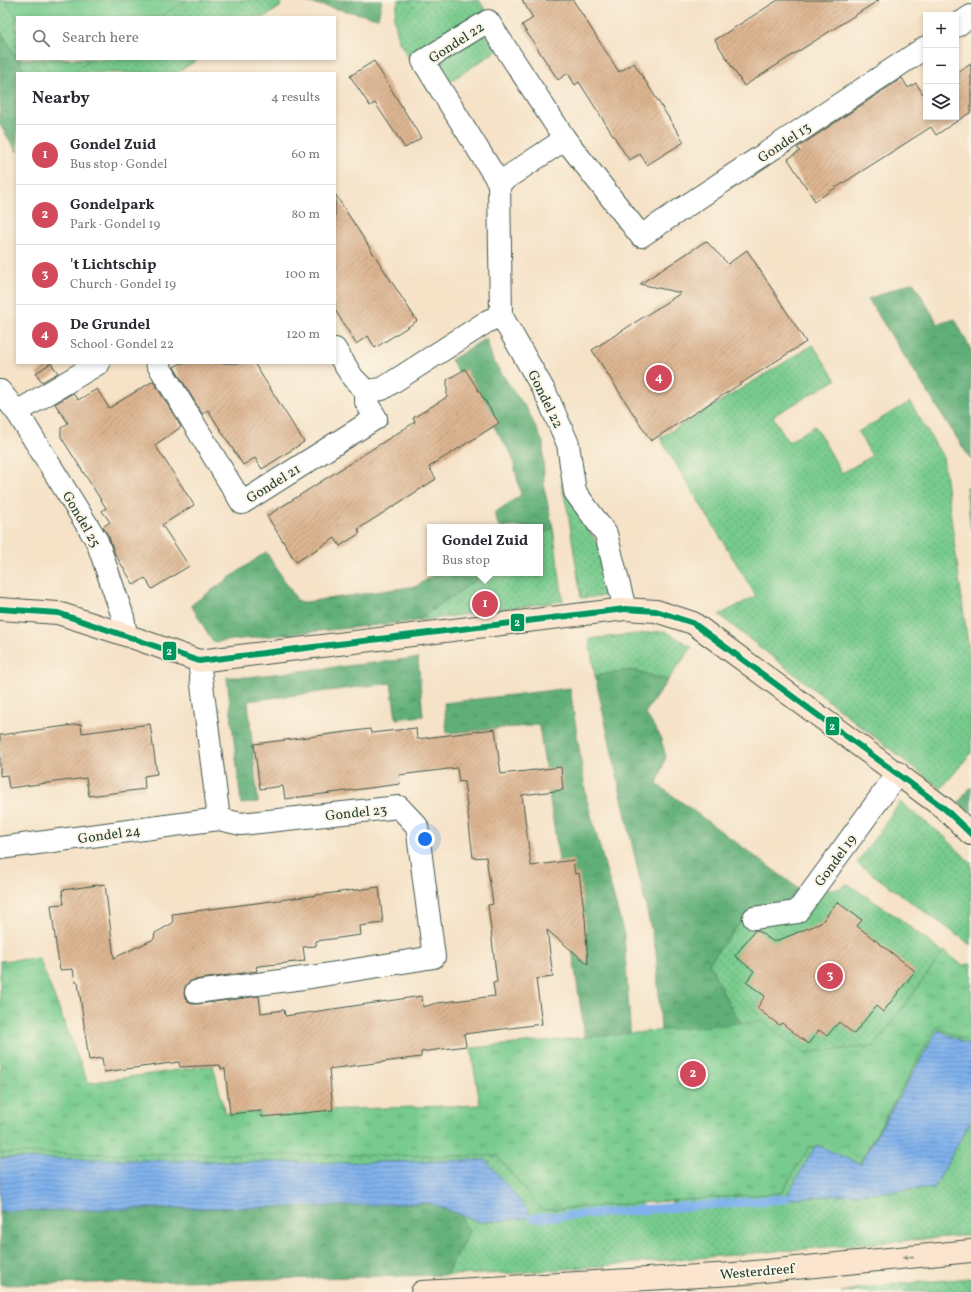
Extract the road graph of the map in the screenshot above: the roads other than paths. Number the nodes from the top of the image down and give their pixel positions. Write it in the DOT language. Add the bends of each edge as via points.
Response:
graph roads {
  1 [pos="961,0"];
  2 [pos="971,12"];
  3 [pos="971,16"];
  4 [pos="959,24"];
  5 [pos="924,48"];
  6 [pos="565,139"];
  7 [pos="499,184"];
  8 [pos="641,236"];
  9 [pos="501,315"];
  10 [pos="336,351"];
  11 [pos="97,364"];
  12 [pos="158,364"];
  13 [pos="0,391"];
  14 [pos="366,391"];
  15 [pos="17,412"];
  16 [pos="0,609"];
  17 [pos="625,609"];
  18 [pos="126,635"];
  19 [pos="199,661"];
  20 [pos="898,774"];
  21 [pos="219,819"];
  22 [pos="971,834"];
  23 [pos="0,848"];
  24 [pos="754,918"];
  25 [pos="196,992"];
  26 [pos="971,1251"];
  27 [pos="422,1292"];
  1 -- 2 [label="street"];
  3 -- 4 [label="street"];
  5 -- 8 [label="street, Gondel 13"];
  6 -- 7 [label="street"];
  6 -- 7 [label="street, Gondel 22" via="488,21 423,61"];
  6 -- 8 [label="street, Gondel 22"];
  7 -- 9 [label="street, Gondel 22"];
  9 -- 14 [label="street" via="382,389"];
  9 -- 17 [label="street, Gondel 22" via="546,394 568,444 575,492 606,534"];
  10 -- 14 [label="street, Gondel 21" via="353,378"];
  11 -- 15 [label="street"];
  12 -- 14 [label="street, Gondel 21" via="242,503 376,418 366,402"];
  13 -- 15 [label="street, Gondel 25"];
  15 -- 18 [label="street, Gondel 25" via="97,542 123,617"];
  16 -- 18 [label="street" via="58,613"];
  17 -- 19 [label="street"];
  17 -- 20 [label="street" via="656,611 693,623"];
  18 -- 19 [label="street"];
  19 -- 21 [label="street"];
  20 -- 22 [label="street" via="945,809"];
  20 -- 24 [label="street, Gondel 19" via="797,912"];
  21 -- 23 [label="street, Gondel 24"];
  21 -- 25 [label="street, Gondel 23" via="241,824 399,807 417,826 434,957"];
  26 -- 27 [label="street, Westerdreef, one-way" via="734,1274"];
}
